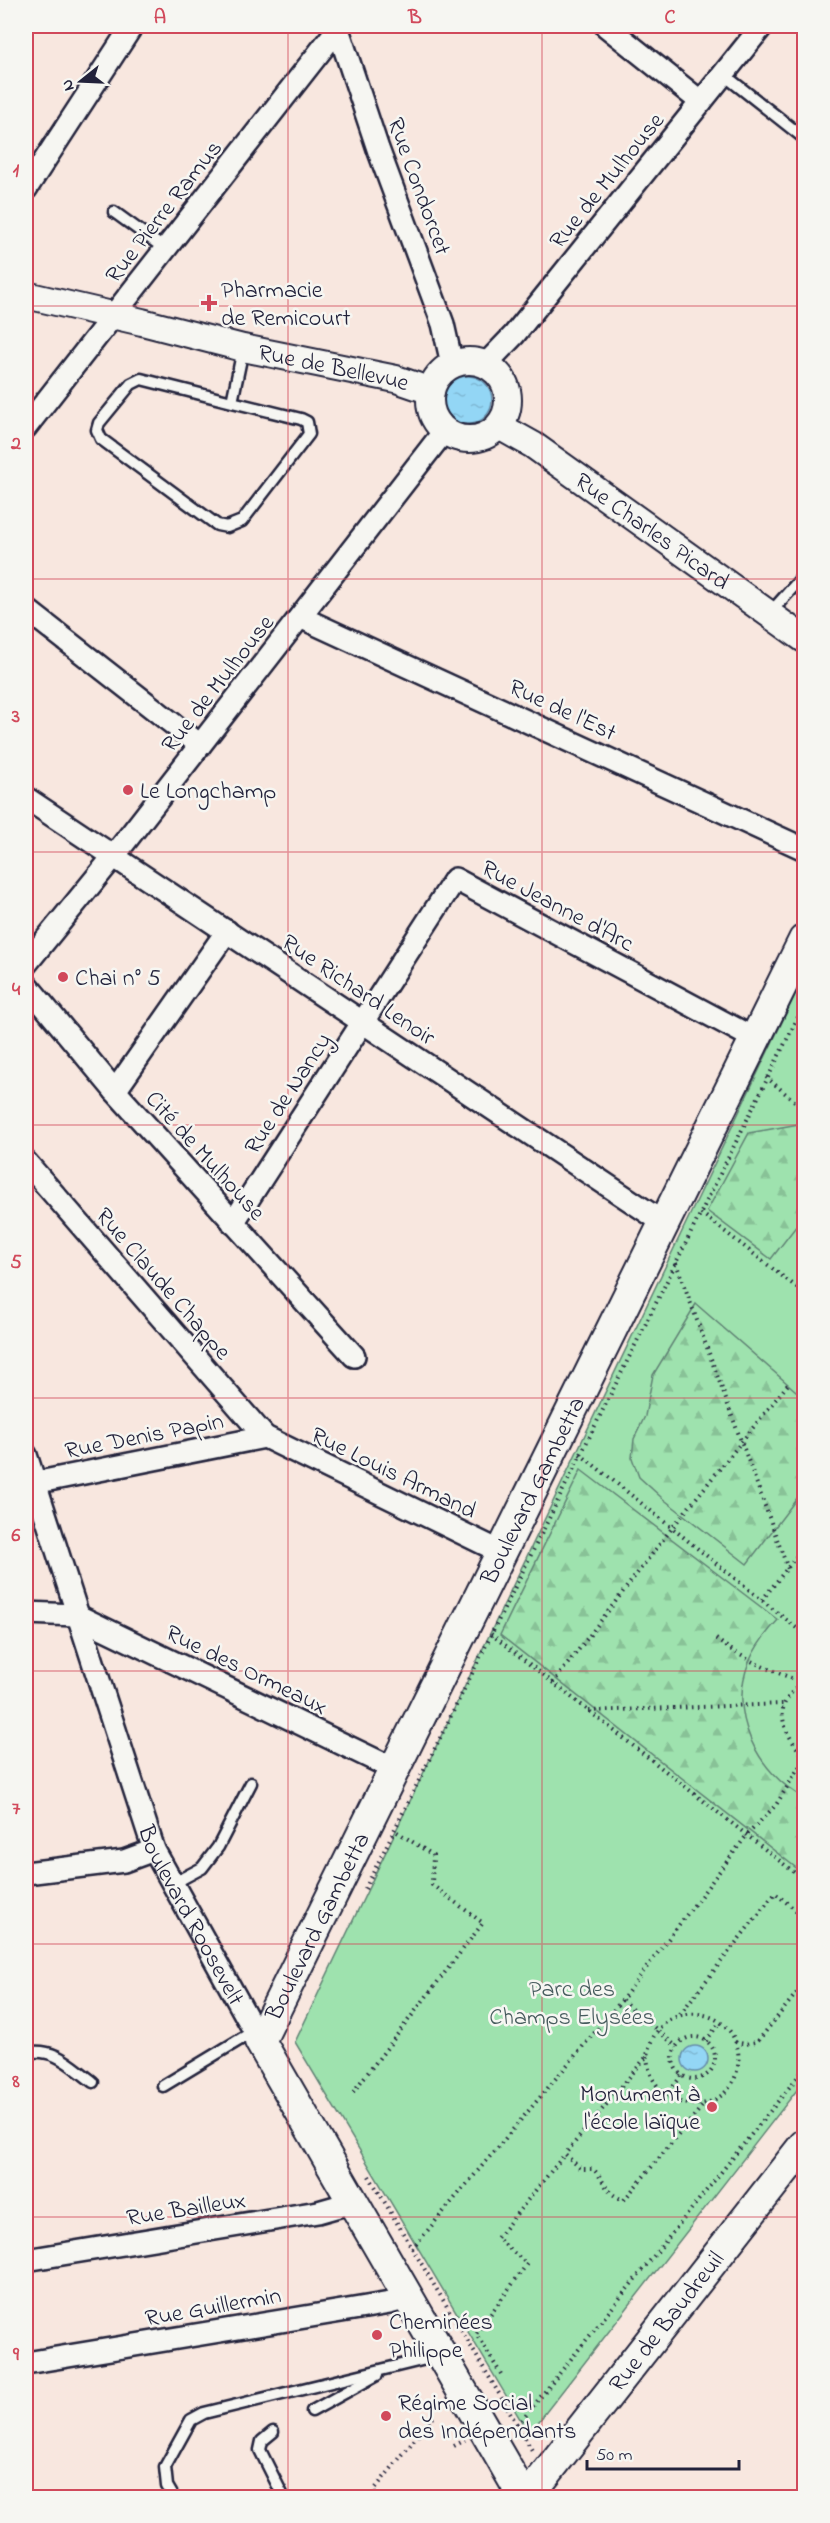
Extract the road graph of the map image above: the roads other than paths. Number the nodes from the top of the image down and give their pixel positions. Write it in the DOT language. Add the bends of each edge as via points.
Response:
graph roads {
  1 [pos="132,26"];
  2 [pos="339,26"];
  3 [pos="606,26"];
  4 [pos="762,26"];
  5 [pos="723,74"];
  6 [pos="701,102"];
  7 [pos="804,138"];
  8 [pos="26,189"];
  9 [pos="114,212"];
  10 [pos="165,249"];
  11 [pos="26,295"];
  12 [pos="113,315"];
  13 [pos="243,348"];
  14 [pos="452,364"];
  15 [pos="486,364"];
  16 [pos="431,391"];
  17 [pos="232,402"];
  18 [pos="499,426"];
  19 [pos="26,427"];
  20 [pos="445,430"];
  21 [pos="804,575"];
  22 [pos="26,609"];
  23 [pos="769,614"];
  24 [pos="300,617"];
  25 [pos="804,639"];
  26 [pos="200,745"];
  27 [pos="26,798"];
  28 [pos="804,849"];
  29 [pos="114,856"];
  30 [pos="227,931"];
  31 [pos="804,940"];
  32 [pos="26,964"];
  33 [pos="26,984"];
  34 [pos="364,1022"];
  35 [pos="751,1048"];
  36 [pos="115,1091"];
  37 [pos="26,1162"];
  38 [pos="680,1211"];
  39 [pos="233,1223"];
  40 [pos="354,1356"];
  41 [pos="265,1437"];
  42 [pos="26,1455"];
  43 [pos="34,1483"];
  44 [pos="501,1552"];
  45 [pos="26,1613"];
  46 [pos="76,1615"];
  47 [pos="394,1769"];
  48 [pos="251,1783"];
  49 [pos="154,1850"];
  50 [pos="26,1873"];
  51 [pos="172,1884"];
  52 [pos="257,2036"];
  53 [pos="26,2054"];
  54 [pos="93,2082"];
  55 [pos="163,2086"];
  56 [pos="804,2145"];
  57 [pos="353,2202"];
  58 [pos="26,2260"];
  59 [pos="408,2298"];
  60 [pos="442,2355"];
  61 [pos="26,2363"];
  62 [pos="390,2368"];
  63 [pos="312,2411"];
  64 [pos="273,2432"];
  65 [pos="174,2498"];
  66 [pos="284,2498"];
  67 [pos="525,2498"];
  1 -- 8 [label="street"];
  2 -- 10 [label="street, Rue Pierre Ramus"];
  2 -- 14 [label="street, Rue Condorcet" via="378,149 443,324"];
  3 -- 6 [label="street"];
  4 -- 5 [label="street, Rue de Mulhouse"];
  5 -- 6 [label="street, Rue de Mulhouse"];
  5 -- 7 [label="lane"];
  6 -- 15 [label="street, Rue de Mulhouse" via="514,335"];
  9 -- 10 [label="lane"];
  10 -- 12 [label="street, Rue Pierre Ramus"];
  11 -- 12 [label="street, Rue de Bellevue"];
  12 -- 13 [label="street, Rue de Bellevue"];
  12 -- 19 [label="street, Rue Pierre Ramus"];
  13 -- 16 [label="street, Rue de Bellevue"];
  13 -- 17 [label="lane"];
  14 -- 15 [label="street"];
  14 -- 16 [label="street"];
  15 -- 18 [label="street" via="504,380 508,392 509,404"];
  16 -- 20 [label="street" via="432,412"];
  17 -- 17 [label="lane" via="301,418 307,422 309,435 242,521 226,527 217,525 100,438 98,430 99,423 131,384 141,379"];
  18 -- 20 [label="street" via="490,433 467,439"];
  18 -- 23 [label="street, Rue Charles Picard" via="533,445"];
  20 -- 24 [label="street, Rue de Mulhouse"];
  21 -- 23 [label="lane"];
  22 -- 26 [label="street"];
  23 -- 25 [label="street, Rue Charles Picard"];
  24 -- 26 [label="street, Rue de Mulhouse"];
  24 -- 28 [label="street, Rue de l'Est"];
  26 -- 29 [label="street, Rue de Mulhouse"];
  27 -- 29 [label="street, Rue Richard Lenoir"];
  29 -- 30 [label="street, Rue Richard Lenoir"];
  29 -- 32 [label="street, Rue de Mulhouse"];
  30 -- 34 [label="street, Rue Richard Lenoir"];
  30 -- 36 [label="street"];
  31 -- 35 [label="main road, Boulevard Gambetta"];
  33 -- 36 [label="street, Cité de Mulhouse"];
  34 -- 35 [label="street, Rue Jeanne d'Arc" via="455,879"];
  34 -- 38 [label="street, Rue Richard Lenoir"];
  34 -- 39 [label="street, Rue de Nancy"];
  35 -- 38 [label="main road, Boulevard Gambetta"];
  36 -- 39 [label="street, Cité de Mulhouse"];
  37 -- 41 [label="street, Rue Claude Chappe"];
  38 -- 44 [label="main road, Boulevard Gambetta"];
  39 -- 40 [label="street, Cité de Mulhouse"];
  41 -- 43 [label="street, Rue Denis Papin"];
  41 -- 44 [label="street, Rue Louis Armand"];
  42 -- 43 [label="street, Boulevard Roosevelt"];
  43 -- 46 [label="street, Boulevard Roosevelt"];
  44 -- 47 [label="main road, Boulevard Gambetta" via="481,1626"];
  45 -- 46 [label="street"];
  46 -- 47 [label="street, Rue des Ormeaux"];
  46 -- 49 [label="street, Boulevard Roosevelt"];
  47 -- 52 [label="main road, Boulevard Gambetta" via="383,1823"];
  48 -- 51 [label="lane" via="218,1847 202,1868"];
  49 -- 50 [label="street" via="124,1861"];
  49 -- 51 [label="street, Boulevard Roosevelt"];
  51 -- 52 [label="street, Boulevard Roosevelt"];
  52 -- 55 [label="lane"];
  52 -- 57 [label="main road, Boulevard Roosevelt"];
  53 -- 54 [label="lane" via="53,2053"];
  56 -- 67 [label="main road, Rue de Baudreuil"];
  57 -- 58 [label="street, Rue Bailleux" via="318,2212"];
  57 -- 59 [label="main road, Boulevard Roosevelt" via="400,2255"];
  59 -- 60 [label="main road, Boulevard Roosevelt"];
  59 -- 61 [label="street, Rue Guillermin"];
  60 -- 62 [label="lane"];
  60 -- 67 [label="main road, Boulevard Roosevelt"];
  62 -- 63 [label="lane"];
  62 -- 65 [label="lane" via="204,2413 191,2420 165,2467 167,2486"];
  64 -- 66 [label="lane" via="262,2441 260,2450"];
}
